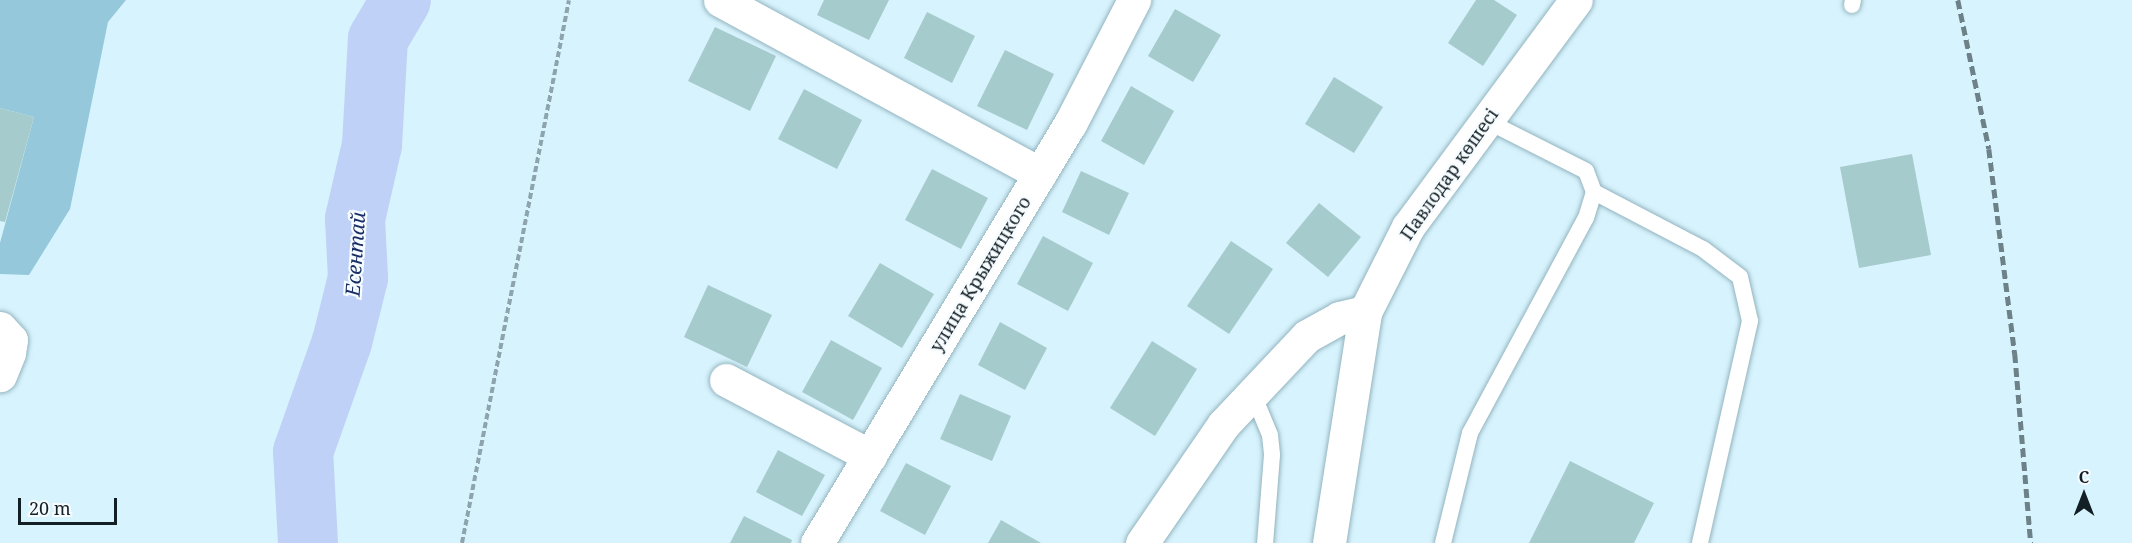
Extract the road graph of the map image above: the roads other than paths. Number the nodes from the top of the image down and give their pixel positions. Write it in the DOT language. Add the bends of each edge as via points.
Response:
graph roads {
  1 [pos="720,0"];
  2 [pos="1134,0"];
  3 [pos="1576,0"];
  4 [pos="1487,121"];
  5 [pos="1040,174"];
  6 [pos="1594,192"];
  7 [pos="1365,312"];
  8 [pos="0,328"];
  9 [pos="0,375"];
  10 [pos="726,380"];
  11 [pos="1253,394"];
  12 [pos="870,456"];
  13 [pos="818,543"];
  14 [pos="1142,543"];
  15 [pos="1265,543"];
  16 [pos="1329,543"];
  17 [pos="1443,543"];
  18 [pos="1700,543"];
  1 -- 5 [label="street"];
  2 -- 5 [label="street, улица Крыжицкого"];
  3 -- 4 [label="street, Павлодар көшесі"];
  4 -- 6 [label="lane" via="1586,171"];
  4 -- 7 [label="street, Павлодар көшесі" via="1408,228"];
  5 -- 12 [label="street, улица Крыжицкого"];
  6 -- 17 [label="lane" via="1586,218 1470,433"];
  6 -- 18 [label="lane" via="1703,249 1740,278 1750,321"];
  7 -- 11 [label="street" via="1339,318 1308,336"];
  7 -- 16 [label="street, Павлодар көшесі"];
  8 -- 9 [label="street" via="11,339"];
  10 -- 12 [label="street"];
  11 -- 14 [label="street" via="1222,425"];
  11 -- 15 [label="lane" via="1270,435 1272,455"];
  12 -- 13 [label="street, улица Крыжицкого"];
}
